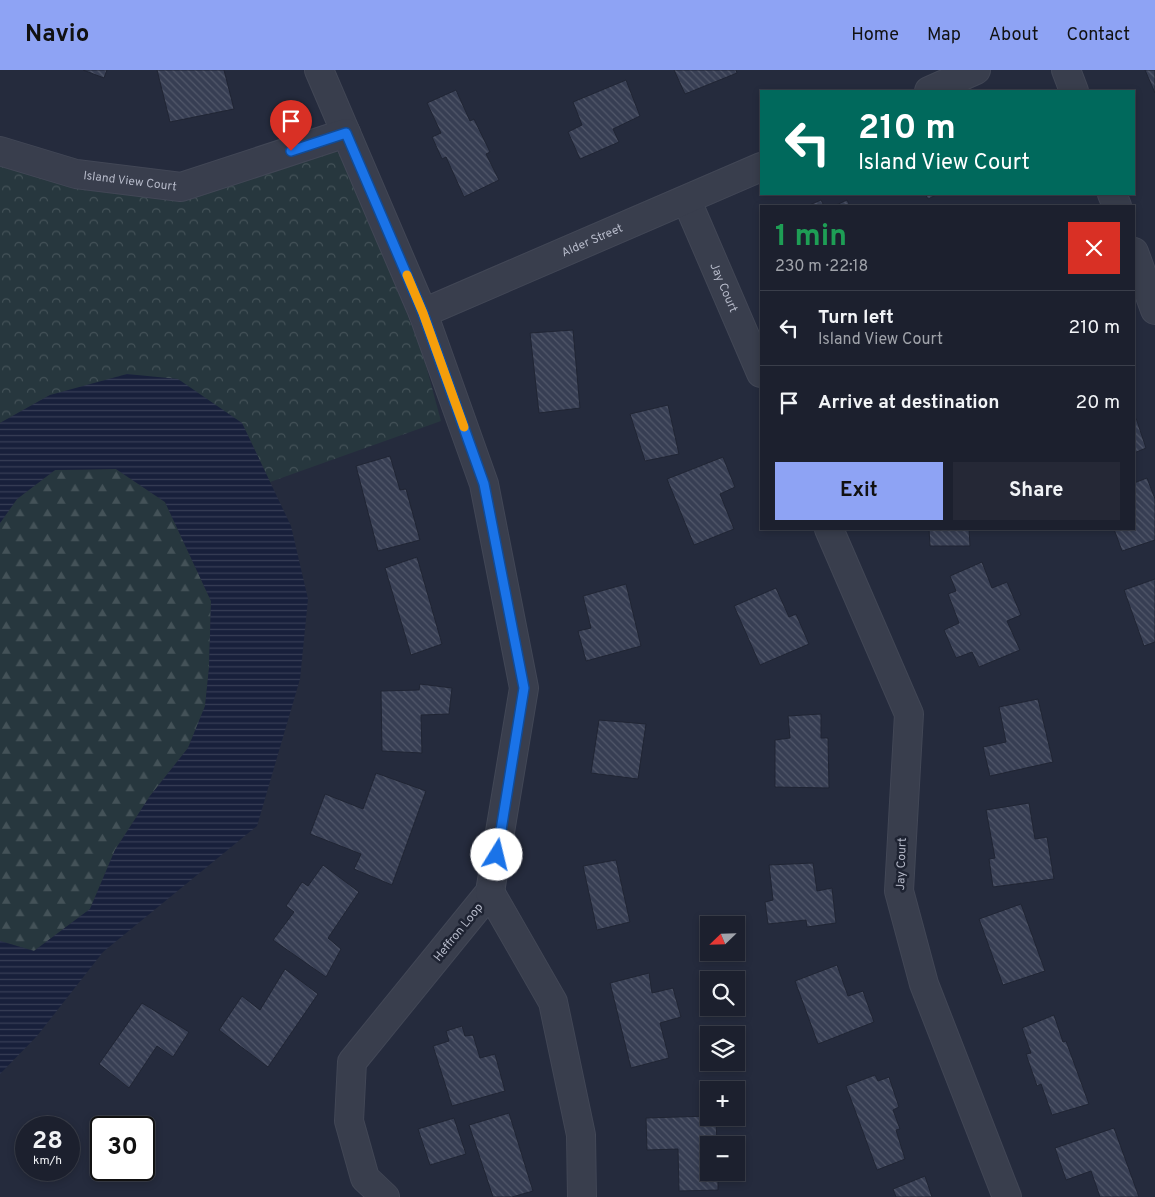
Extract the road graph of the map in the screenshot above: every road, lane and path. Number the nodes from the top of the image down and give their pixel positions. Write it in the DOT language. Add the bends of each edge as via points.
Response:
graph roads {
  1 [pos="319,70"];
  2 [pos="976,70"];
  3 [pos="1066,70"];
  4 [pos="931,90"];
  5 [pos="1074,90"];
  6 [pos="346,133"];
  7 [pos="0,151"];
  8 [pos="760,167"];
  9 [pos="687,201"];
  10 [pos="1135,255"];
  11 [pos="1155,310"];
  12 [pos="423,313"];
  13 [pos="760,371"];
  14 [pos="829,530"];
  15 [pos="490,892"];
  16 [pos="385,1197"];
  17 [pos="582,1197"];
  18 [pos="1007,1197"];
  1 -- 6 [label="street"];
  2 -- 4 [label="street"];
  3 -- 5 [label="street"];
  6 -- 7 [label="street, Island View Court" via="181,187 76,174"];
  6 -- 12 [label="street"];
  8 -- 9 [label="street, Alder Street"];
  9 -- 12 [label="street, Alder Street"];
  9 -- 13 [label="street, Jay Court"];
  10 -- 11 [label="street"];
  12 -- 15 [label="street" via="484,484 524,688"];
  14 -- 18 [label="street, Jay Court" via="909,714 899,890 924,984"];
  15 -- 16 [label="street, Heffron Loop" via="352,1062 349,1121 365,1178"];
  15 -- 17 [label="street, Heffron Loop" via="553,1002 581,1135"];
}
